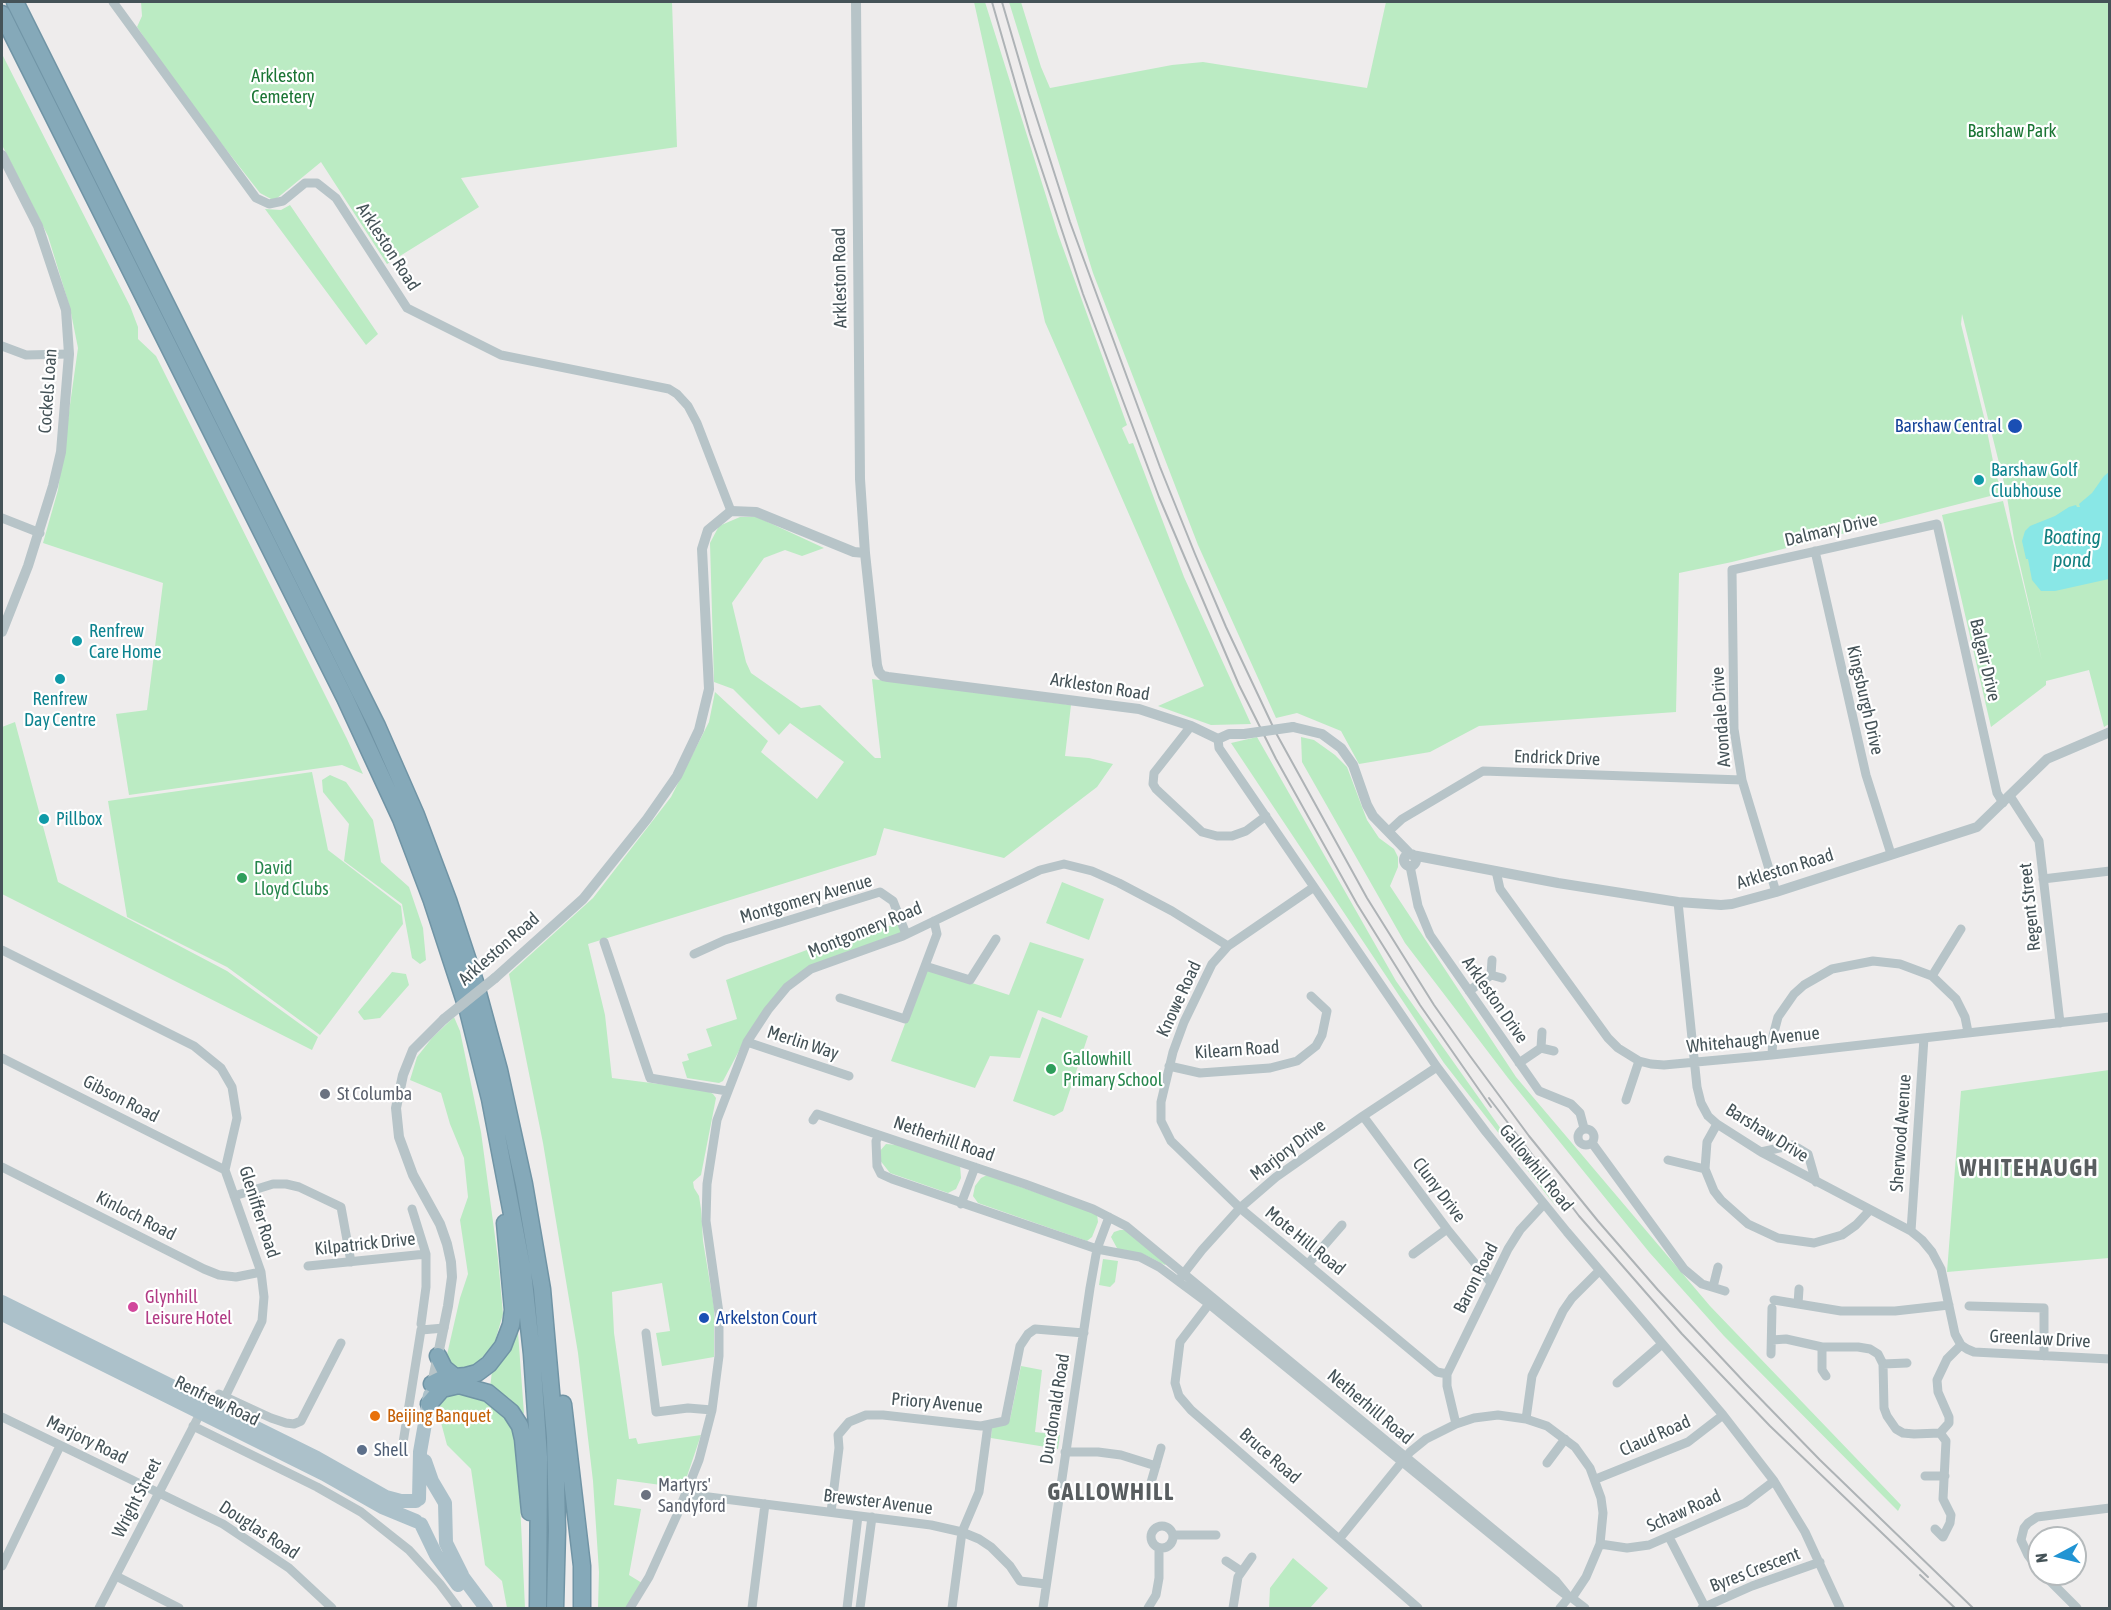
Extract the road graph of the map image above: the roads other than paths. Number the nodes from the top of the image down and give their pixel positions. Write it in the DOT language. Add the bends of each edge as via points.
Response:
graph roads {
  1 [pos="15,2"];
  2 [pos="113,2"];
  3 [pos="856,2"];
  4 [pos="2,14"];
  5 [pos="2,156"];
  6 [pos="6,175"];
  7 [pos="2,346"];
  8 [pos="69,354"];
  9 [pos="731,511"];
  10 [pos="2,518"];
  11 [pos="1937,524"];
  12 [pos="40,533"];
  13 [pos="1815,551"];
  14 [pos="865,553"];
  15 [pos="1732,570"];
  16 [pos="2,632"];
  17 [pos="1191,726"];
  18 [pos="2109,732"];
  19 [pos="1218,739"];
  20 [pos="1742,780"];
  21 [pos="2006,800"];
  22 [pos="1266,816"];
  23 [pos="1389,831"];
  24 [pos="1891,854"];
  25 [pos="1410,859"];
  26 [pos="1496,871"];
  27 [pos="2109,871"];
  28 [pos="2043,879"];
  29 [pos="1314,887"];
  30 [pos="1776,892"];
  31 [pos="1678,902"];
  32 [pos="934,921"];
  33 [pos="1961,929"];
  34 [pos="906,934"];
  35 [pos="996,939"];
  36 [pos="604,942"];
  37 [pos="1228,946"];
  38 [pos="2,950"];
  39 [pos="694,954"];
  40 [pos="1492,960"];
  41 [pos="925,966"];
  42 [pos="1491,975"];
  43 [pos="1932,976"];
  44 [pos="1502,978"];
  45 [pos="1469,992"];
  46 [pos="1311,996"];
  47 [pos="840,998"];
  48 [pos="2109,1017"];
  49 [pos="2060,1023"];
  50 [pos="1542,1032"];
  51 [pos="1968,1032"];
  52 [pos="1924,1038"];
  53 [pos="747,1042"];
  54 [pos="1541,1048"];
  55 [pos="1554,1051"];
  56 [pos="1772,1055"];
  57 [pos="2,1058"];
  58 [pos="1639,1061"];
  59 [pos="1694,1062"];
  60 [pos="1519,1063"];
  61 [pos="1169,1066"];
  62 [pos="1437,1067"];
  63 [pos="849,1076"];
  64 [pos="727,1091"];
  65 [pos="490,1099"];
  66 [pos="1626,1100"];
  67 [pos="1363,1116"];
  68 [pos="813,1120"];
  69 [pos="1717,1124"];
  70 [pos="879,1135"];
  71 [pos="1761,1152"];
  72 [pos="1668,1160"];
  73 [pos="2,1167"];
  74 [pos="975,1167"];
  75 [pos="1705,1169"];
  76 [pos="225,1170"];
  77 [pos="1816,1182"];
  78 [pos="234,1196"];
  79 [pos="961,1204"];
  80 [pos="1544,1204"];
  81 [pos="1239,1208"];
  82 [pos="412,1209"];
  83 [pos="1870,1210"];
  84 [pos="529,1211"];
  85 [pos="1109,1217"];
  86 [pos="1342,1225"];
  87 [pos="1448,1229"];
  88 [pos="1911,1231"];
  89 [pos="1097,1249"];
  90 [pos="426,1254"];
  91 [pos="1413,1254"];
  92 [pos="351,1262"];
  93 [pos="1308,1264"];
  94 [pos="308,1266"];
  95 [pos="1718,1267"];
  96 [pos="1599,1271"];
  97 [pos="261,1272"];
  98 [pos="1181,1278"];
  99 [pos="1491,1283"];
  100 [pos="1713,1287"];
  101 [pos="1799,1289"];
  102 [pos="1725,1291"];
  103 [pos="2,1302"];
  104 [pos="1209,1304"];
  105 [pos="1798,1304"];
  106 [pos="1949,1305"];
  107 [pos="1969,1306"];
  108 [pos="2,1314"];
  109 [pos="421,1324"];
  110 [pos="444,1328"];
  111 [pos="646,1333"];
  112 [pos="1084,1333"];
  113 [pos="1772,1340"];
  114 [pos="341,1343"];
  115 [pos="1662,1344"];
  116 [pos="1960,1345"];
  117 [pos="1822,1347"];
  118 [pos="1772,1354"];
  119 [pos="438,1356"];
  120 [pos="2044,1356"];
  121 [pos="2109,1359"];
  122 [pos="1907,1363"];
  123 [pos="1883,1364"];
  124 [pos="1447,1374"];
  125 [pos="1826,1376"];
  126 [pos="455,1377"];
  127 [pos="1617,1383"];
  128 [pos="432,1384"];
  129 [pos="429,1404"];
  130 [pos="203,1408"];
  131 [pos="712,1410"];
  132 [pos="1723,1415"];
  133 [pos="2,1417"];
  134 [pos="1526,1419"];
  135 [pos="1456,1424"];
  136 [pos="988,1425"];
  137 [pos="193,1426"];
  138 [pos="1940,1433"];
  139 [pos="422,1436"];
  140 [pos="1565,1439"];
  141 [pos="402,1443"];
  142 [pos="60,1446"];
  143 [pos="1161,1448"];
  144 [pos="1065,1452"];
  145 [pos="425,1461"];
  146 [pos="1404,1461"];
  147 [pos="1547,1463"];
  148 [pos="1156,1466"];
  149 [pos="1925,1476"];
  150 [pos="1945,1476"];
  151 [pos="1596,1479"];
  152 [pos="1774,1481"];
  153 [pos="1150,1486"];
  154 [pos="158,1494"];
  155 [pos="685,1494"];
  156 [pos="435,1498"];
  157 [pos="417,1500"];
  158 [pos="765,1504"];
  159 [pos="2109,1508"];
  160 [pos="831,1512"];
  161 [pos="858,1516"];
  162 [pos="872,1517"];
  163 [pos="439,1520"];
  164 [pos="419,1523"];
  165 [pos="1935,1529"];
  166 [pos="962,1532"];
  167 [pos="1173,1535"];
  168 [pos="1216,1535"];
  169 [pos="1669,1537"];
  170 [pos="1340,1538"];
  171 [pos="1600,1544"];
  172 [pos="1159,1548"];
  173 [pos="2027,1553"];
  174 [pos="1252,1557"];
  175 [pos="1226,1561"];
  176 [pos="1820,1562"];
  177 [pos="2,1566"];
  178 [pos="1241,1571"];
  179 [pos="462,1575"];
  180 [pos="116,1576"];
  181 [pos="1046,1584"];
  182 [pos="2055,1586"];
  183 [pos="1570,1598"];
  184 [pos="99,1608"];
  185 [pos="179,1608"];
  186 [pos="332,1608"];
  187 [pos="458,1608"];
  188 [pos="475,1608"];
  189 [pos="486,1608"];
  190 [pos="537,1608"];
  191 [pos="555,1608"];
  192 [pos="582,1608"];
  193 [pos="630,1608"];
  194 [pos="752,1608"];
  195 [pos="847,1608"];
  196 [pos="860,1608"];
  197 [pos="952,1608"];
  198 [pos="1043,1608"];
  199 [pos="1148,1608"];
  200 [pos="1233,1608"];
  201 [pos="1418,1608"];
  202 [pos="1560,1608"];
  203 [pos="1585,1608"];
  204 [pos="1703,1608"];
  205 [pos="1840,1608"];
  206 [pos="2077,1608"];
  1 -- 84 [label="highway" via="395,764 442,883 475,982 504,1089"];
  2 -- 9 [label="street, Arkleston Road" via="256,198 270,204 283,201 305,183 317,183 336,198 406,308 501,355 669,389 677,394 697,423"];
  3 -- 14 [label="street, Arkleston Road" via="860,478"];
  4 -- 65 [label="highway" via="345,698 401,819 452,960"];
  5 -- 6 [label="street, Cockels Loan"];
  6 -- 8 [label="street, Cockels Loan" via="38,226 66,310"];
  7 -- 8 [label="street" via="26,355"];
  8 -- 12 [label="street, Cockels Loan" via="61,452"];
  9 -- 14 [label="street" via="756,512"];
  9 -- 110 [label="street, Arkleston Road, bridge" via="708,530 702,549 709,690 699,730 676,776 583,899 413,1050 403,1075 396,1108 399,1137 447,1244 452,1277"];
  10 -- 12 [label="street"];
  11 -- 13 [label="street, Dalmary Drive"];
  11 -- 21 [label="street, Balgair Drive" via="1997,793"];
  12 -- 16 [label="street, Cockels Loan"];
  13 -- 15 [label="street, Dalmary Drive"];
  13 -- 24 [label="street, Kingsburgh Drive" via="1866,775"];
  14 -- 17 [label="street, Arkleston Road" via="877,665 883,676 1139,709"];
  15 -- 20 [label="street, Avondale Drive" via="1734,729"];
  17 -- 19 [label="street, Arkleston Road"];
  17 -- 22 [label="street" via="1154,773 1156,789 1202,832 1217,836 1245,831"];
  18 -- 21 [label="street, Arkleston Road" via="2047,759"];
  19 -- 22 [label="street, Gallowhill Road" via="1219,748"];
  19 -- 23 [label="street, Arkleston Road, bridge" via="1229,734 1293,727 1322,734 1341,748 1353,765 1367,805"];
  20 -- 23 [label="street, Endrick Drive" via="1483,771 1402,819"];
  20 -- 30 [label="street, Avondale Drive"];
  21 -- 24 [label="street, Arkleston Road" via="1977,827"];
  21 -- 28 [label="street, Regent Street" via="2039,841"];
  22 -- 29 [label="street, Gallowhill Road"];
  23 -- 25 [label="street, Arkleston Road"];
  24 -- 30 [label="street, Arkleston Road"];
  25 -- 26 [label="street, Arkleston Road"];
  25 -- 45 [label="street, Arkleston Drive" via="1418,906 1430,935"];
  26 -- 31 [label="street, Arkleston Road"];
  26 -- 58 [label="street, Whitehaugh Avenue" via="1500,889 1608,1038"];
  27 -- 28 [label="street"];
  28 -- 49 [label="street, Regent Street"];
  29 -- 37 [label="street, Knowe Road"];
  29 -- 62 [label="street, Gallowhill Road"];
  30 -- 31 [label="street, Arkleston Road" via="1732,904"];
  31 -- 59 [label="street, Barshaw Drive"];
  32 -- 34 [label="street, Montgomery Road"];
  32 -- 37 [label="street, Montgomery Road" via="1040,870 1064,864 1119,883"];
  32 -- 41 [label="street" via="937,934"];
  33 -- 43 [label="street"];
  34 -- 39 [label="street, Montgomery Avenue" via="893,901 880,892 725,940"];
  34 -- 53 [label="street, Montgomery Road" via="811,969 787,987"];
  35 -- 41 [label="street" via="970,980"];
  36 -- 64 [label="street" via="650,1078"];
  37 -- 61 [label="street, Knowe Road" via="1212,964 1184,1022"];
  38 -- 76 [label="street, Gleniffer Road" via="194,1046 221,1068 232,1087 237,1118"];
  40 -- 42 [label="street"];
  41 -- 47 [label="street" via="905,1019"];
  42 -- 44 [label="street"];
  42 -- 45 [label="street"];
  43 -- 51 [label="street" via="1956,999"];
  43 -- 56 [label="street" via="1900,964 1873,961 1832,969 1804,985 1785,1006 1778,1017"];
  45 -- 60 [label="street, Arkleston Drive"];
  46 -- 61 [label="street, Kilearn Road" via="1327,1011 1322,1035 1316,1046 1297,1061 1270,1068 1200,1073"];
  48 -- 49 [label="street, Whitehaugh Avenue"];
  49 -- 51 [label="street, Whitehaugh Avenue"];
  50 -- 54 [label="street"];
  51 -- 52 [label="street, Whitehaugh Avenue"];
  52 -- 56 [label="street, Whitehaugh Avenue"];
  52 -- 88 [label="street, Sherwood Avenue"];
  53 -- 63 [label="street, Merlin Way"];
  53 -- 64 [label="street, Montgomery Road"];
  54 -- 55 [label="street"];
  54 -- 60 [label="street"];
  56 -- 59 [label="street, Whitehaugh Avenue"];
  57 -- 76 [label="street, Gibson Road"];
  58 -- 59 [label="street, Whitehaugh Avenue" via="1664,1065"];
  58 -- 66 [label="street"];
  59 -- 69 [label="street, Barshaw Drive" via="1701,1102"];
  60 -- 100 [label="street, Arkleston Drive" via="1539,1091 1571,1104 1580,1113 1584,1128 1578,1139 1584,1145 1592,1143 1684,1269 1702,1284"];
  61 -- 81 [label="street, Mote Hill Road" via="1161,1121 1171,1141"];
  62 -- 67 [label="street, Marjory Drive"];
  62 -- 80 [label="street, Gallowhill Road"];
  64 -- 131 [label="street, Montgomery Road" via="717,1120 707,1184 706,1221 719,1313 719,1356"];
  65 -- 126 [label="highway" via="513,1310 503,1346 489,1364 472,1375"];
  65 -- 190 [label="highway" via="517,1237 532,1354 539,1457"];
  67 -- 81 [label="street, Marjory Drive"];
  67 -- 87 [label="street, Cluny Drive"];
  68 -- 70 [label="street" via="817,1114"];
  69 -- 71 [label="street, Barshaw Drive"];
  69 -- 75 [label="street" via="1707,1142"];
  70 -- 74 [label="street, Netherhill Road"];
  70 -- 79 [label="street, Netherhill Road" via="876,1154 881,1174"];
  71 -- 77 [label="street, Barshaw Drive"];
  71 -- 77 [label="street" via="1793,1145 1808,1154"];
  72 -- 75 [label="street"];
  73 -- 97 [label="street, Kinloch Road" via="204,1269 236,1277"];
  74 -- 79 [label="street"];
  74 -- 85 [label="street, Netherhill Road"];
  75 -- 83 [label="street" via="1714,1191 1729,1208 1748,1224 1778,1238 1802,1243 1826,1241 1842,1235"];
  76 -- 78 [label="street, Gleniffer Road"];
  77 -- 83 [label="street, Barshaw Drive"];
  78 -- 92 [label="street" via="286,1184 341,1207"];
  78 -- 97 [label="street, Gleniffer Road"];
  79 -- 89 [label="street, Netherhill Road"];
  80 -- 96 [label="street, Gallowhill Road"];
  80 -- 99 [label="street, Baron Road" via="1520,1230"];
  81 -- 93 [label="street, Mote Hill Road"];
  81 -- 98 [label="street, Marjory Drive"];
  82 -- 90 [label="street"];
  83 -- 88 [label="street, Barshaw Drive"];
  84 -- 191 [label="highway" via="542,1289 553,1416"];
  84 -- 192 [label="highway" via="549,1309 564,1414 582,1566"];
  85 -- 89 [label="street, Dundonald Road"];
  85 -- 98 [label="street, Netherhill Road" via="1126,1226"];
  86 -- 93 [label="street"];
  87 -- 91 [label="street"];
  87 -- 99 [label="street, Cluny Drive"];
  88 -- 106 [label="street, Barshaw Drive" via="1932,1252 1941,1269"];
  89 -- 98 [label="street, Netherhill Road" via="1140,1257"];
  89 -- 112 [label="street, Dundonald Road"];
  90 -- 92 [label="street, Kilpatrick Drive"];
  90 -- 109 [label="street"];
  92 -- 94 [label="street, Kilpatrick Drive"];
  93 -- 124 [label="street, Mote Hill Road" via="1437,1372"];
  95 -- 100 [label="street"];
  96 -- 115 [label="street, Gallowhill Road"];
  96 -- 134 [label="street" via="1563,1311 1532,1376"];
  97 -- 114 [label="street, Gleniffer Road" via="262,1321 222,1395 286,1424 301,1421"];
  98 -- 104 [label="street, Netherhill Road"];
  98 -- 146 [label="street, Netherhill Road"];
  99 -- 124 [label="street, Baron Road"];
  100 -- 102 [label="street"];
  101 -- 105 [label="street"];
  103 -- 130 [label="main road, Renfrew Road"];
  104 -- 146 [label="street, Netherhill Road"];
  104 -- 170 [label="street, Bruce Road" via="1180,1342 1175,1383 1179,1396"];
  105 -- 106 [label="street" via="1841,1311"];
  105 -- 113 [label="street" via="1773,1304"];
  106 -- 116 [label="street"];
  107 -- 120 [label="street" via="2044,1308"];
  108 -- 130 [label="main road, Renfrew Road"];
  110 -- 119 [label="street, Arkleston Road"];
  110 -- 141 [label="street" via="422,1330"];
  111 -- 131 [label="street" via="656,1412"];
  112 -- 136 [label="street, Priory Avenue" via="1035,1329 1028,1334 1020,1346 1005,1421"];
  112 -- 144 [label="street, Dundonald Road"];
  113 -- 117 [label="street"];
  113 -- 118 [label="street"];
  115 -- 127 [label="street"];
  115 -- 132 [label="street, Gallowhill Road"];
  116 -- 120 [label="street, Greenlaw Drive" via="1974,1352"];
  116 -- 138 [label="street" via="1938,1375 1938,1392 1949,1417"];
  117 -- 123 [label="street" via="1870,1349"];
  117 -- 125 [label="street" via="1822,1370"];
  119 -- 126 [label="highway"];
  119 -- 128 [label="street, Arkleston Road"];
  120 -- 121 [label="street, Greenlaw Drive"];
  122 -- 123 [label="street"];
  123 -- 138 [label="street" via="1884,1408 1896,1429 1914,1434"];
  124 -- 135 [label="street"];
  126 -- 128 [label="highway"];
  128 -- 129 [label="main road, Arkleston Road"];
  129 -- 139 [label="main road, Arkleston Road"];
  129 -- 190 [label="highway" via="442,1389 472,1387 501,1402 520,1426"];
  130 -- 137 [label="street, Wright Street"];
  130 -- 157 [label="main road, Renfrew Road" via="323,1461 386,1497"];
  130 -- 164 [label="main road, Renfrew Road" via="382,1507"];
  131 -- 155 [label="street, Montgomery Road"];
  132 -- 151 [label="street, Claud Road" via="1688,1442"];
  132 -- 152 [label="street, Gallowhill Road"];
  133 -- 142 [label="street, Marjory Road"];
  134 -- 135 [label="street" via="1498,1415"];
  134 -- 140 [label="street" via="1547,1426"];
  135 -- 146 [label="street" via="1426,1439"];
  136 -- 160 [label="street, Priory Avenue" via="883,1415 866,1415 849,1422 838,1435"];
  136 -- 166 [label="street" via="979,1492"];
  137 -- 154 [label="street, Wright Street"];
  137 -- 187 [label="street, Renfrew Road" via="317,1486 361,1512 409,1550"];
  138 -- 150 [label="street" via="1946,1440"];
  139 -- 145 [label="main road, Arkleston Road"];
  139 -- 157 [label="main road, Arkleston Road"];
  140 -- 147 [label="street"];
  140 -- 151 [label="street" via="1575,1447"];
  142 -- 154 [label="street, Marjory Road"];
  142 -- 177 [label="street"];
  143 -- 148 [label="street"];
  144 -- 148 [label="street" via="1121,1455"];
  144 -- 181 [label="street, Dundonald Road"];
  145 -- 156 [label="main road, Arkleston Road"];
  145 -- 179 [label="main road" via="445,1503 446,1543"];
  146 -- 170 [label="street"];
  146 -- 183 [label="street, Netherhill Road" via="1556,1581"];
  148 -- 153 [label="street"];
  149 -- 150 [label="street"];
  150 -- 165 [label="street" via="1944,1500 1950,1523 1943,1537"];
  151 -- 171 [label="street" via="1603,1513"];
  152 -- 169 [label="street, Schaw Road" via="1745,1503"];
  152 -- 176 [label="street, Gallowhill Road"];
  154 -- 180 [label="street, Wright Street"];
  154 -- 186 [label="street, Douglas Road" via="223,1524 289,1568"];
  155 -- 158 [label="street, Brewster Avenue"];
  155 -- 193 [label="street, Montgomery Road" via="649,1577"];
  156 -- 157 [label="main road"];
  156 -- 163 [label="main road" via="442,1509"];
  157 -- 164 [label="main road" via="412,1511"];
  158 -- 160 [label="street, Brewster Avenue"];
  158 -- 194 [label="street"];
  159 -- 173 [label="street" via="2037,1518 2024,1528 2021,1539"];
  160 -- 161 [label="street, Brewster Avenue"];
  161 -- 162 [label="street, Brewster Avenue"];
  161 -- 195 [label="street"];
  162 -- 166 [label="street, Brewster Avenue"];
  162 -- 196 [label="street"];
  163 -- 164 [label="main road" via="430,1525"];
  163 -- 179 [label="main road" via="445,1554"];
  164 -- 188 [label="main road" via="436,1555"];
  166 -- 181 [label="street, Brewster Avenue" via="991,1546 1020,1581"];
  166 -- 197 [label="street"];
  167 -- 168 [label="street"];
  167 -- 172 [label="street" via="1170,1545"];
  167 -- 172 [label="street" via="1166,1527 1154,1530 1152,1540"];
  169 -- 171 [label="street, Schaw Road" via="1627,1548"];
  169 -- 204 [label="street"];
  170 -- 201 [label="street, Bruce Road"];
  171 -- 183 [label="street" via="1586,1577"];
  172 -- 199 [label="street" via="1156,1595"];
  174 -- 178 [label="street"];
  175 -- 178 [label="street"];
  176 -- 204 [label="street, Byres Crescent"];
  176 -- 205 [label="street, Gallowhill Road"];
  178 -- 200 [label="street"];
  179 -- 189 [label="main road"];
  180 -- 184 [label="street, Wright Street"];
  180 -- 185 [label="street"];
  181 -- 198 [label="street, Dundonald Road"];
  182 -- 206 [label="street"];
  183 -- 202 [label="street"];
  183 -- 203 [label="street, Netherhill Road"];
}
